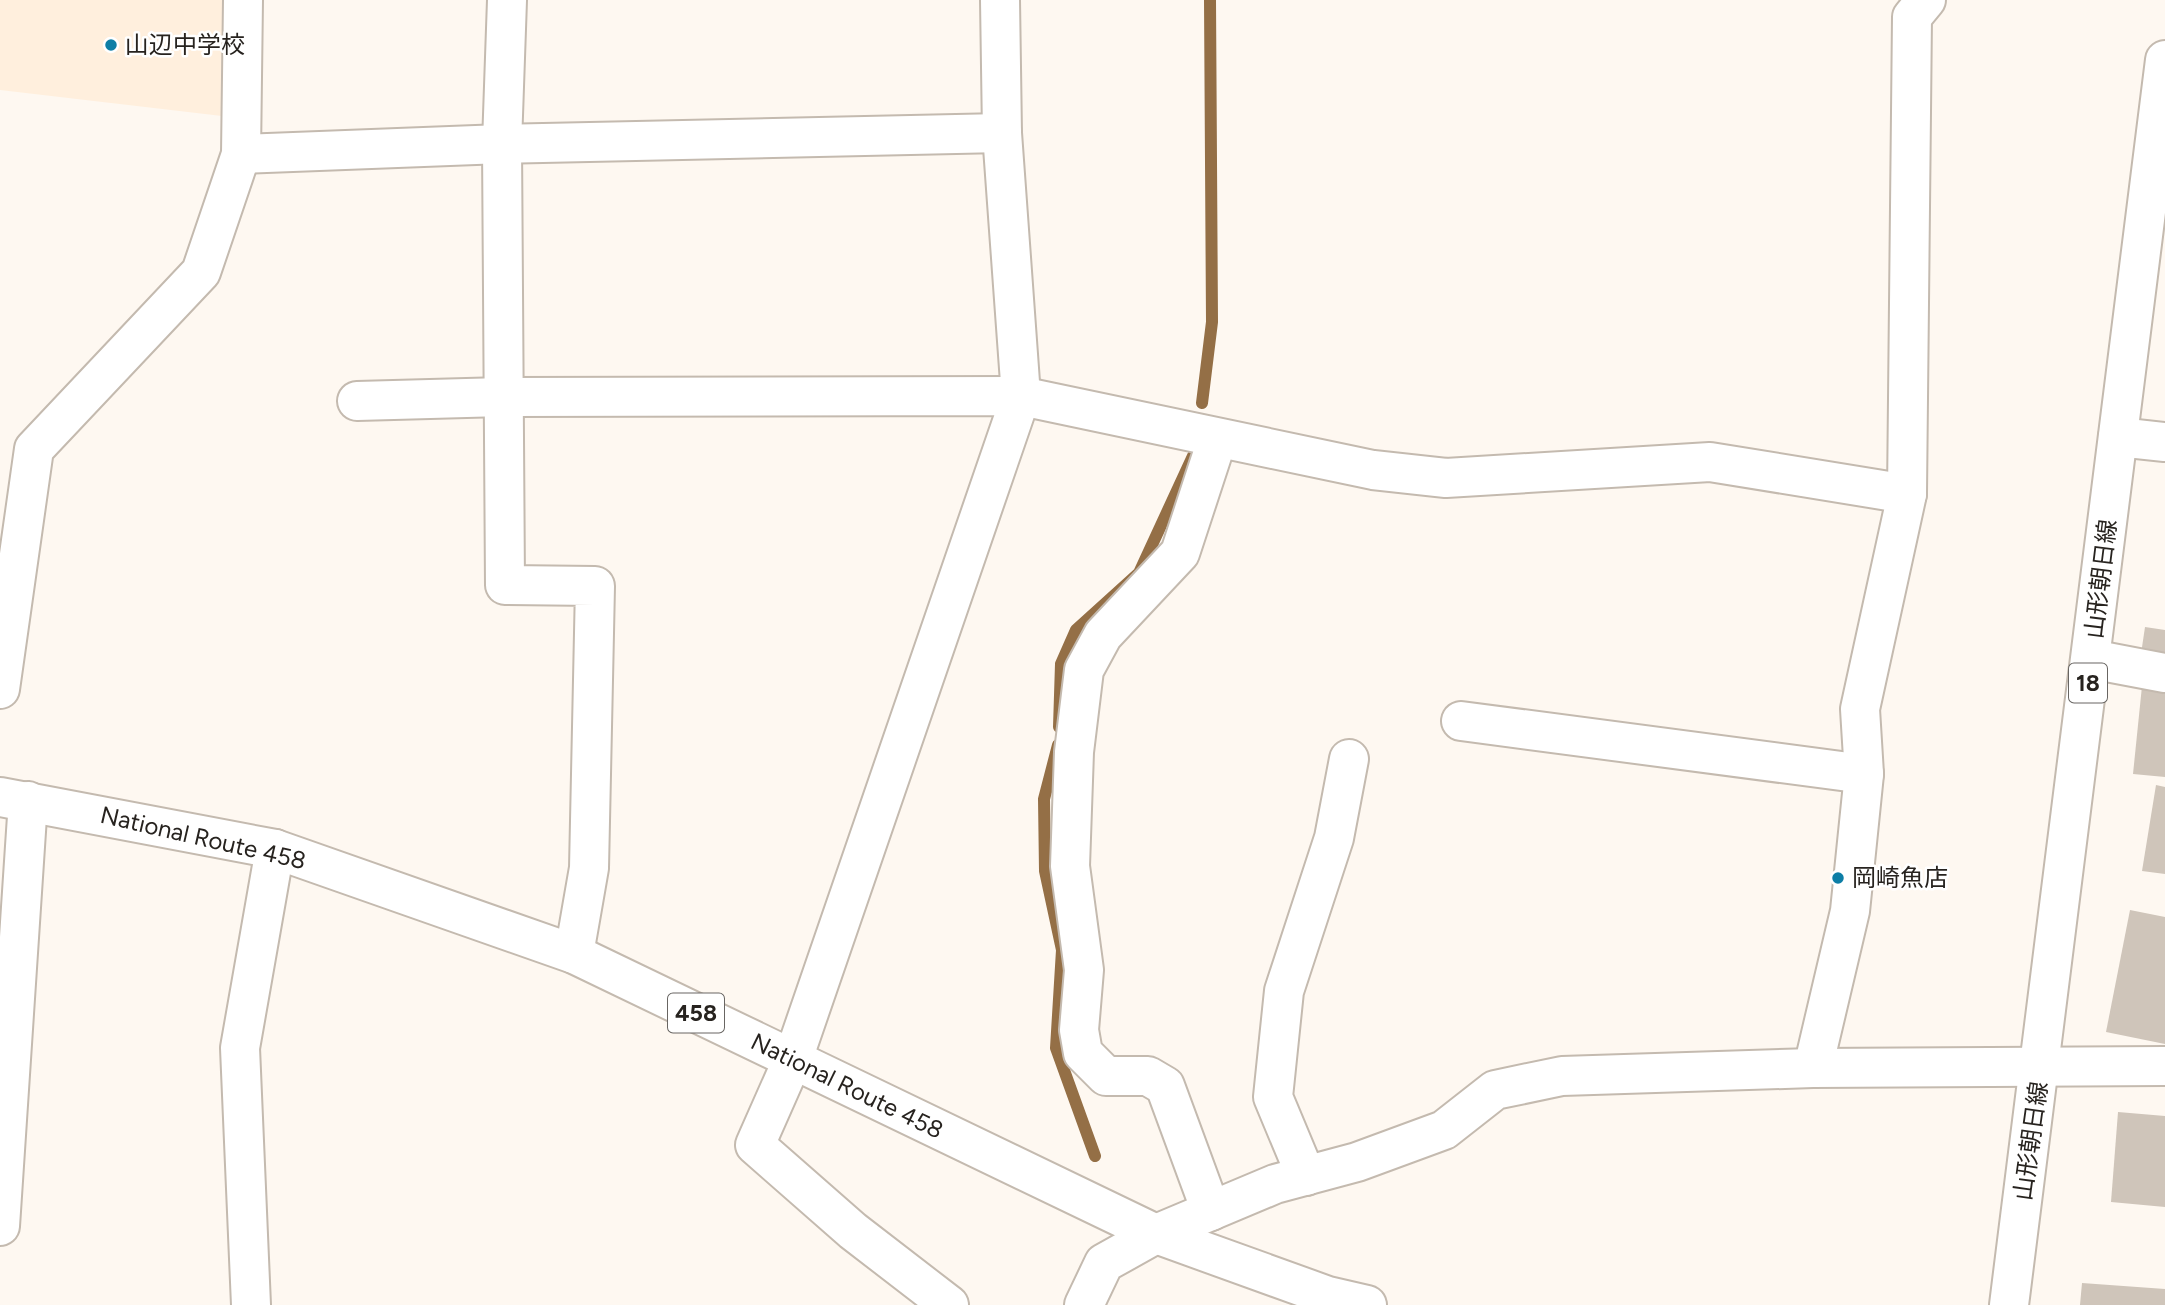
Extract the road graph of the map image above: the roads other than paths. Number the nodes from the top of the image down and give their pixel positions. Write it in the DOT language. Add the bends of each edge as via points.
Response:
graph roads {
  1 [pos="243,0"];
  2 [pos="507,0"];
  3 [pos="1000,0"];
  4 [pos="1926,0"];
  5 [pos="2165,61"];
  6 [pos="1002,133"];
  7 [pos="502,144"];
  8 [pos="241,154"];
  9 [pos="1021,396"];
  10 [pos="503,397"];
  11 [pos="357,401"];
  12 [pos="2118,437"];
  13 [pos="1217,440"];
  14 [pos="2165,442"];
  15 [pos="1907,494"];
  16 [pos="2091,659"];
  17 [pos="2165,673"];
  18 [pos="0,689"];
  19 [pos="1461,721"];
  20 [pos="1349,759"];
  21 [pos="1864,774"];
  22 [pos="14,799"];
  23 [pos="275,849"];
  24 [pos="573,954"];
  25 [pos="793,1059"];
  26 [pos="2165,1066"];
  27 [pos="1813,1068"];
  28 [pos="2041,1068"];
  29 [pos="1306,1176"];
  30 [pos="1211,1211"];
  31 [pos="0,1226"];
  32 [pos="1156,1234"];
  33 [pos="251,1305"];
  34 [pos="949,1305"];
  35 [pos="1084,1305"];
  36 [pos="1367,1305"];
  37 [pos="2009,1305"];
  1 -- 8 [label="main road"];
  2 -- 7 [label="main road"];
  3 -- 6 [label="main road"];
  4 -- 15 [label="main road" via="1912,17"];
  5 -- 12 [label="main road, 山形朝日線 / 18"];
  6 -- 7 [label="main road"];
  6 -- 9 [label="main road"];
  7 -- 8 [label="main road"];
  7 -- 10 [label="main road"];
  8 -- 18 [label="main road" via="201,272 34,449"];
  9 -- 10 [label="main road"];
  9 -- 13 [label="main road"];
  9 -- 25 [label="main road"];
  10 -- 11 [label="main road"];
  10 -- 24 [label="main road" via="505,585 595,586 589,868"];
  12 -- 14 [label="main road"];
  12 -- 16 [label="main road, 山形朝日線 / 18"];
  13 -- 15 [label="main road" via="1373,470 1446,478 1710,462"];
  13 -- 30 [label="main road" via="1180,553 1103,635 1084,670 1074,752 1070,866 1084,970 1079,1030 1083,1053 1106,1076 1148,1076 1165,1086"];
  15 -- 21 [label="main road" via="1860,709"];
  16 -- 17 [label="main road"];
  16 -- 28 [label="main road, 山形朝日線 / 18"];
  19 -- 21 [label="main road"];
  20 -- 29 [label="main road" via="1334,838 1284,991 1273,1097"];
  21 -- 27 [label="main road" via="1850,911"];
  22 -- 23 [label="main road, National Route 458 / 458"];
  22 -- 31 [label="main road"];
  23 -- 24 [label="main road, National Route 458 / 458"];
  23 -- 33 [label="main road" via="240,1048"];
  24 -- 25 [label="main road, National Route 458 / 458"];
  25 -- 32 [label="main road, National Route 458 / 458"];
  25 -- 34 [label="main road" via="755,1145 853,1231"];
  26 -- 28 [label="main road"];
  27 -- 28 [label="main road"];
  27 -- 29 [label="main road" via="1549,1079 1495,1090 1444,1130"];
  28 -- 37 [label="main road, 山形朝日線 / 18"];
  29 -- 30 [label="main road"];
  30 -- 32 [label="main road"];
  32 -- 35 [label="main road" via="1104,1263"];
  32 -- 36 [label="main road, National Route 458 / 458" via="1328,1296"];
}
